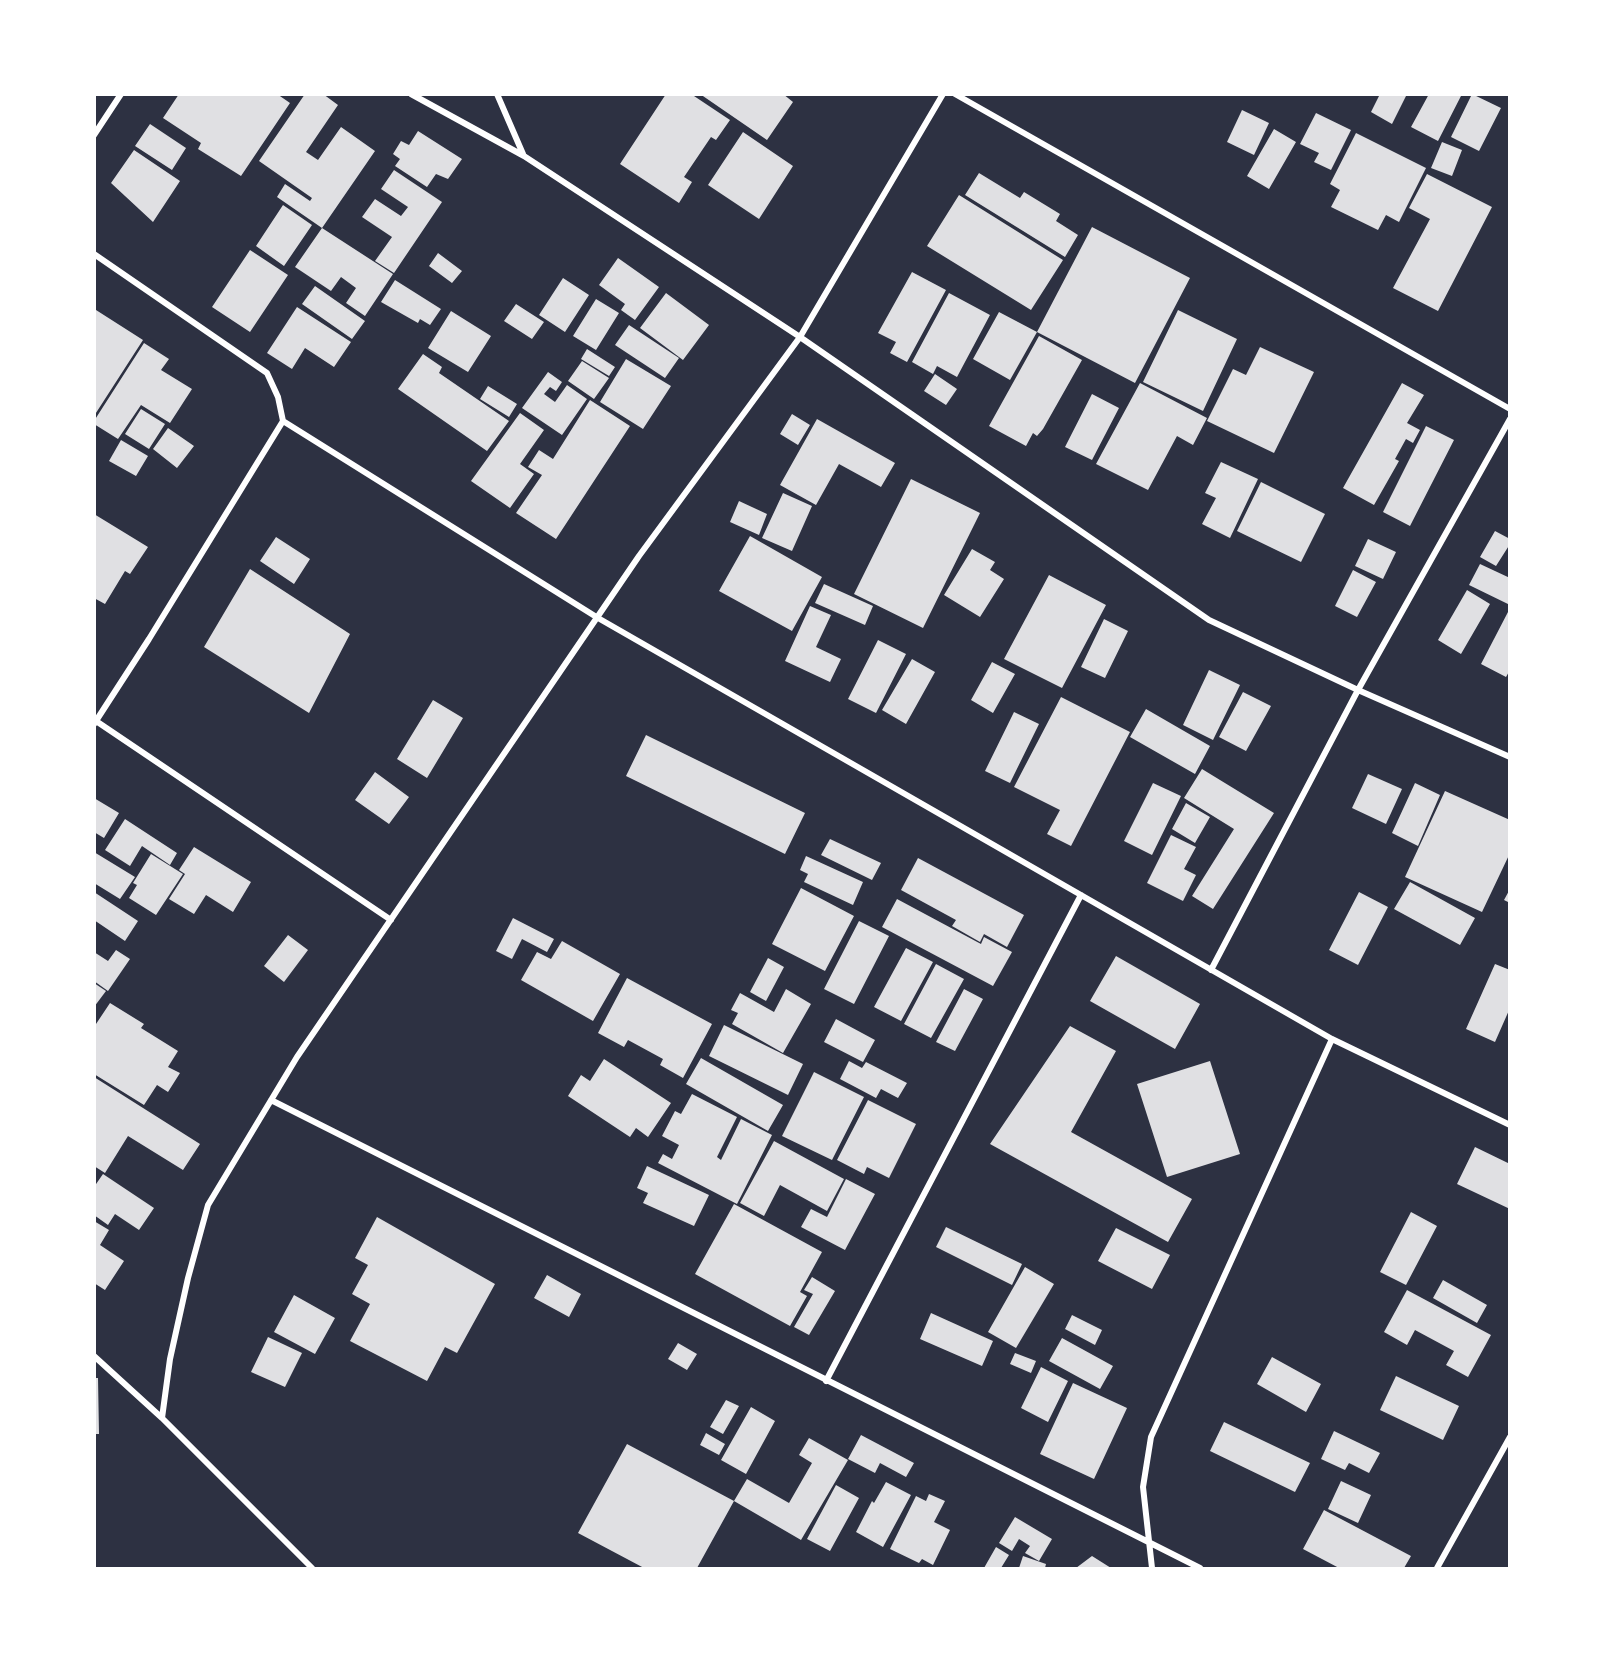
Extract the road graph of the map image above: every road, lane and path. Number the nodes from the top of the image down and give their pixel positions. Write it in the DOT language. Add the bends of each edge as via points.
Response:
graph roads {
  1 [pos="121,94"];
  2 [pos="411,94"];
  3 [pos="497,94"];
  4 [pos="944,94"];
  5 [pos="956,94"];
  6 [pos="94,135"];
  7 [pos="524,156"];
  8 [pos="94,254"];
  9 [pos="800,337"];
  10 [pos="1509,409"];
  11 [pos="1509,419"];
  12 [pos="283,421"];
  13 [pos="598,618"];
  14 [pos="1359,690"];
  15 [pos="95,722"];
  16 [pos="1509,757"];
  17 [pos="1081,895"];
  18 [pos="391,920"];
  19 [pos="1211,970"];
  20 [pos="1332,1039"];
  21 [pos="271,1100"];
  22 [pos="1509,1125"];
  23 [pos="94,1356"];
  24 [pos="826,1381"];
  25 [pos="162,1418"];
  26 [pos="1509,1437"];
  27 [pos="1151,1545"];
  28 [pos="312,1569"];
  29 [pos="1152,1569"];
  30 [pos="1200,1569"];
  31 [pos="1437,1569"];
  1 -- 6 [label="street"];
  2 -- 7 [label="street"];
  3 -- 7 [label="street"];
  4 -- 9 [label="street"];
  5 -- 10 [label="street"];
  7 -- 9 [label="street"];
  8 -- 12 [label="street" via="267,373"];
  9 -- 13 [label="street"];
  9 -- 14 [label="street" via="1209,620"];
  11 -- 14 [label="street"];
  12 -- 13 [label="street"];
  12 -- 15 [label="street"];
  13 -- 17 [label="street"];
  13 -- 18 [label="street"];
  14 -- 16 [label="street"];
  14 -- 19 [label="street"];
  15 -- 18 [label="street"];
  17 -- 19 [label="street"];
  17 -- 24 [label="street"];
  18 -- 21 [label="street"];
  19 -- 20 [label="street"];
  20 -- 22 [label="street"];
  20 -- 27 [label="street" via="1151,1437 1143,1487"];
  21 -- 24 [label="street"];
  21 -- 25 [label="street" via="208,1205 170,1359"];
  23 -- 25 [label="street"];
  24 -- 27 [label="street"];
  25 -- 28 [label="street"];
  26 -- 31 [label="street"];
  27 -- 29 [label="street"];
  27 -- 30 [label="street"];
}
